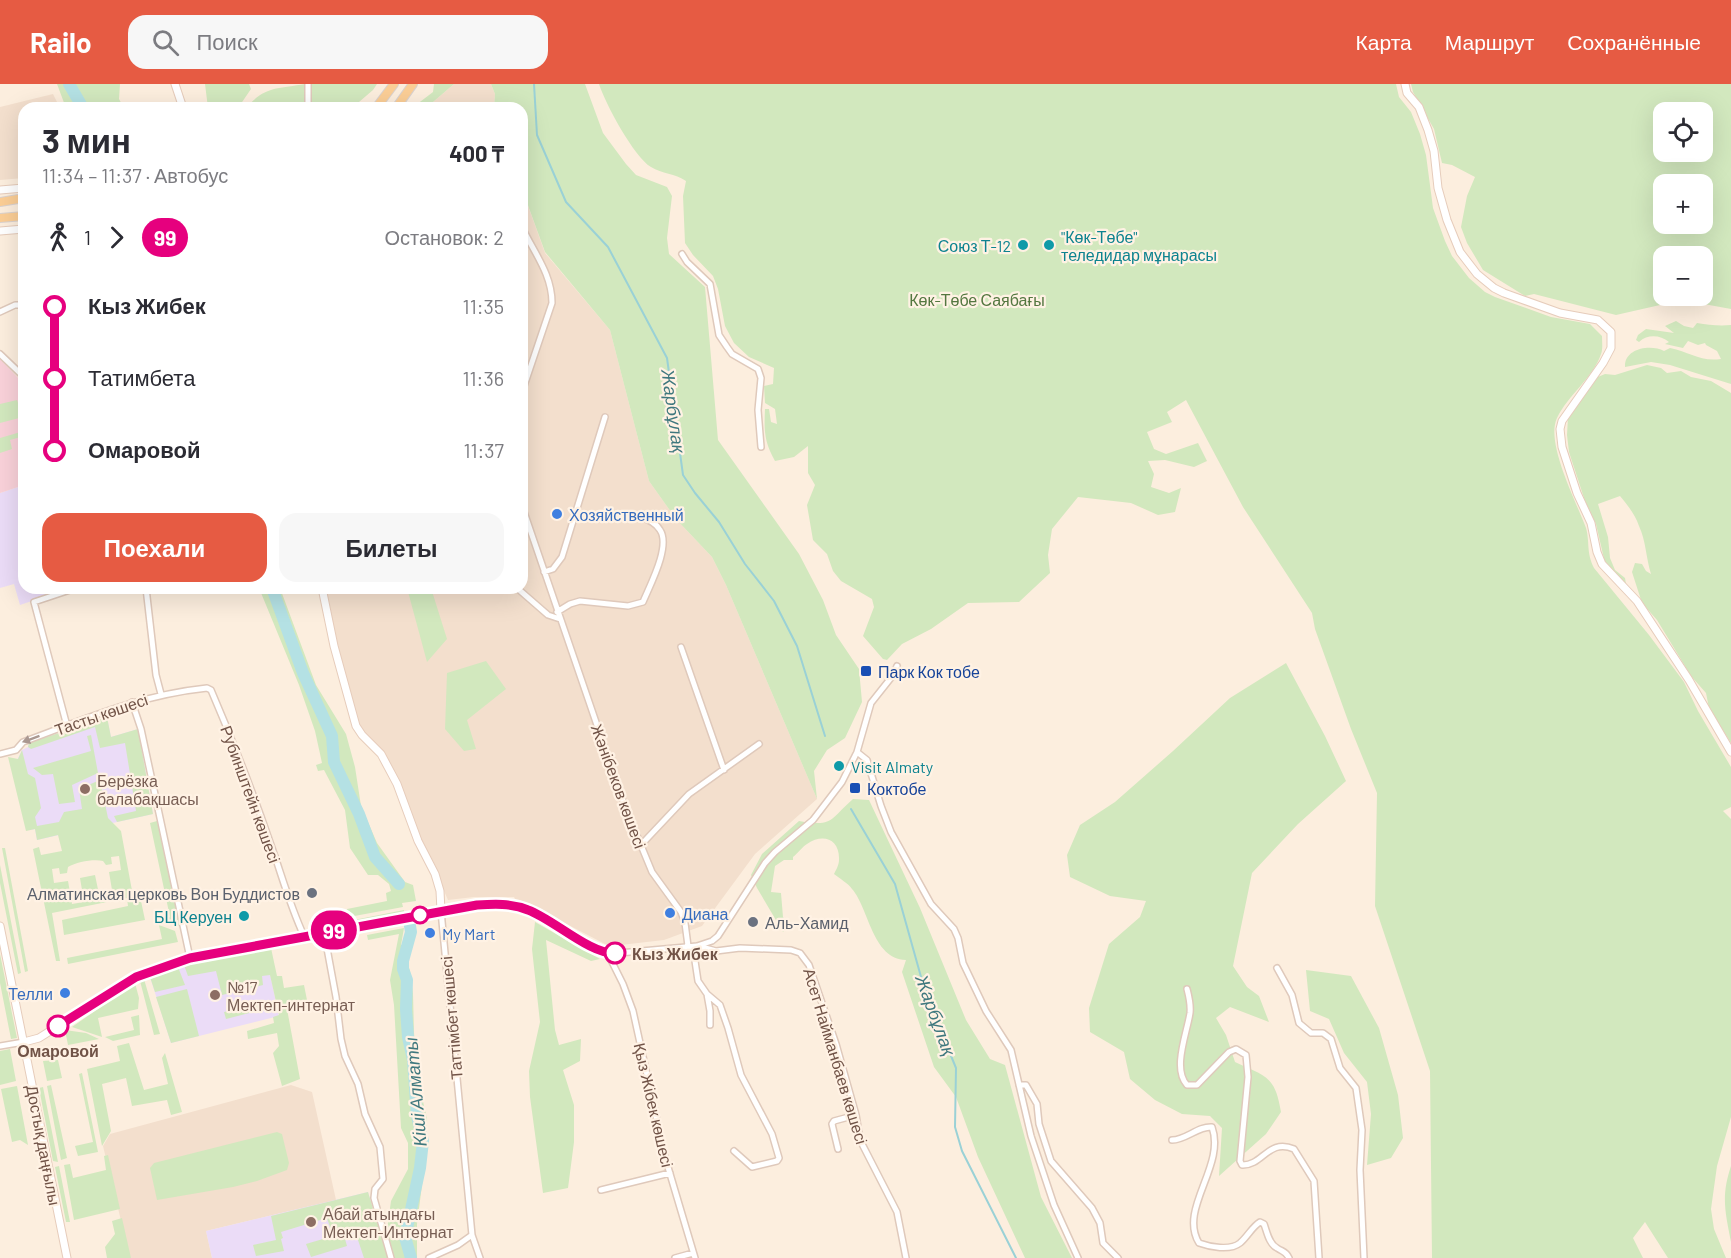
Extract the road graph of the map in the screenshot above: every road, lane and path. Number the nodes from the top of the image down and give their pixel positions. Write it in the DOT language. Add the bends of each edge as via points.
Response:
graph roads {
  1 [pos="175,84"];
  2 [pos="308,84"];
  3 [pos="394,84"];
  4 [pos="413,84"];
  5 [pos="1405,84"];
  6 [pos="181,102"];
  7 [pos="309,102"];
  8 [pos="380,102"];
  9 [pos="400,102"];
  10 [pos="18,188"];
  11 [pos="0,190"];
  12 [pos="18,200"];
  13 [pos="0,202"];
  14 [pos="18,217"];
  15 [pos="0,218"];
  16 [pos="18,230"];
  17 [pos="0,231"];
  18 [pos="528,238"];
  19 [pos="682,254"];
  20 [pos="18,305"];
  21 [pos="0,312"];
  22 [pos="0,354"];
  23 [pos="18,371"];
  24 [pos="528,374"];
  25 [pos="605,417"];
  26 [pos="761,447"];
  27 [pos="641,517"];
  28 [pos="528,524"];
  29 [pos="544,572"];
  30 [pos="58,594"];
  31 [pos="147,594"];
  32 [pos="323,594"];
  33 [pos="524,594"];
  34 [pos="557,612"];
  35 [pos="560,619"];
  36 [pos="681,647"];
  37 [pos="897,666"];
  38 [pos="207,688"];
  39 [pos="161,694"];
  40 [pos="132,702"];
  41 [pos="67,726"];
  42 [pos="759,744"];
  43 [pos="857,752"];
  44 [pos="1731,752"];
  45 [pos="0,754"];
  46 [pos="724,770"];
  47 [pos="640,846"];
  48 [pos="441,911"];
  49 [pos="0,926"];
  50 [pos="324,932"];
  51 [pos="304,936"];
  52 [pos="688,946"];
  53 [pos="697,946"];
  54 [pos="608,954"];
  55 [pos="190,958"];
  56 [pos="1276,968"];
  57 [pos="1187,989"];
  58 [pos="707,994"];
  59 [pos="710,1025"];
  60 [pos="24,1042"];
  61 [pos="0,1046"];
  62 [pos="1019,1084"];
  63 [pos="856,1115"];
  64 [pos="1172,1140"];
  65 [pos="838,1149"];
  66 [pos="734,1151"];
  67 [pos="670,1173"];
  68 [pos="601,1190"];
  69 [pos="472,1235"];
  70 [pos="694,1255"];
  71 [pos="67,1258"];
  72 [pos="391,1258"];
  73 [pos="429,1258"];
  74 [pos="480,1258"];
  75 [pos="675,1258"];
  76 [pos="906,1258"];
  77 [pos="1078,1258"];
  78 [pos="1118,1258"];
  79 [pos="1289,1258"];
  80 [pos="1319,1258"];
  81 [pos="1365,1258"];
  1 -- 6 [label="street"];
  2 -- 7 [label="street"];
  3 -- 8 [label="main road"];
  4 -- 9 [label="main road"];
  5 -- 44 [label="street" via="1428,130 1447,220 1460,252 1477,274 1504,293 1560,313 1598,320 1611,332 1611,348 1603,363 1562,421 1562,447 1592,523 1602,564 1637,601"];
  10 -- 11 [label="street"];
  12 -- 13 [label="main road"];
  14 -- 15 [label="main road"];
  16 -- 17 [label="street"];
  18 -- 24 [label="street" via="546,271 552,303"];
  19 -- 26 [label="street" via="710,284 715,321 727,348 758,369"];
  20 -- 21 [label="street"];
  22 -- 23 [label="street"];
  25 -- 29 [label="street" via="562,557 554,569"];
  27 -- 34 [label="street" via="657,525 664,540 643,602 628,606 579,601"];
  28 -- 29 [label="street, Жәнібеков көшесі"];
  29 -- 34 [label="street, Жәнібеков көшесі"];
  30 -- 41 [label="street" via="34,602"];
  31 -- 39 [label="street"];
  32 -- 48 [label="street, Таттімбет көшесі" via="353,717 397,784 435,874"];
  33 -- 35 [label="street" via="549,615"];
  34 -- 35 [label="street, Жәнібеков көшесі"];
  35 -- 47 [label="street, Жәнібеков көшесі"];
  36 -- 46 [label="street"];
  37 -- 43 [label="street" via="871,703"];
  38 -- 39 [label="street, Тасты көшесі"];
  38 -- 51 [label="street, Рубинштейн көшесі" via="228,729"];
  39 -- 40 [label="street, Тасты көшесі"];
  40 -- 41 [label="street, Тасты көшесі"];
  40 -- 55 [label="street"];
  41 -- 45 [label="street, Тасты көшесі, one-way"];
  42 -- 46 [label="street"];
  43 -- 53 [label="street" via="824,808 765,863 718,936"];
  43 -- 62 [label="street" via="867,760 888,823 921,888 958,938 963,963 986,1011 1011,1050"];
  46 -- 47 [label="street" via="689,794"];
  47 -- 52 [label="street, Жәнібеков көшесі" via="659,884 681,912"];
  48 -- 50 [label="street"];
  48 -- 54 [label="street" via="477,905 519,906"];
  48 -- 69 [label="street, Таттімбет көшесі"];
  49 -- 60 [label="street, Достық даңғылы"];
  50 -- 51 [label="street"];
  50 -- 72 [label="street" via="345,1056 380,1147 383,1179 374,1198"];
  51 -- 55 [label="street"];
  52 -- 53 [label="street, Асет Найманбаев көшесі"];
  52 -- 54 [label="street, Асет Найманбаев көшесі"];
  52 -- 58 [label="street" via="698,981"];
  53 -- 63 [label="street, Асет Найманбаев көшесі" via="716,951 791,950 805,958"];
  54 -- 67 [label="street, Қыз Жібек көшесі" via="633,1011"];
  55 -- 60 [label="street" via="136,977 39,1038"];
  56 -- 81 [label="street" via="1292,995 1299,1023 1311,1033 1323,1033 1331,1039 1340,1068 1356,1088 1362,1130"];
  57 -- 80 [label="street" via="1190,1002 1182,1080 1187,1085 1197,1085 1229,1052 1236,1049 1246,1055 1248,1077 1240,1161 1242,1165 1252,1164 1280,1146 1294,1149 1314,1181"];
  58 -- 59 [label="street"];
  58 -- 66 [label="street" via="720,1005 741,1076 772,1134 779,1158 752,1167"];
  60 -- 61 [label="street"];
  60 -- 71 [label="street, Достық даңғылы"];
  62 -- 77 [label="street" via="1047,1185"];
  62 -- 78 [label="street" via="1026,1085 1033,1096 1051,1161 1092,1208 1100,1223 1103,1243"];
  63 -- 65 [label="street" via="832,1124"];
  63 -- 76 [label="street, Асет Найманбаев көшесі" via="860,1140 897,1212"];
  64 -- 79 [label="street" via="1208,1126 1215,1135 1212,1165 1192,1223 1198,1243 1232,1247 1260,1222 1275,1248 1286,1252"];
  67 -- 68 [label="street"];
  67 -- 70 [label="street, Қыз Жібек көшесі"];
  69 -- 73 [label="street"];
  69 -- 74 [label="street, Таттімбет көшесі"];
  70 -- 75 [label="street"];
}
